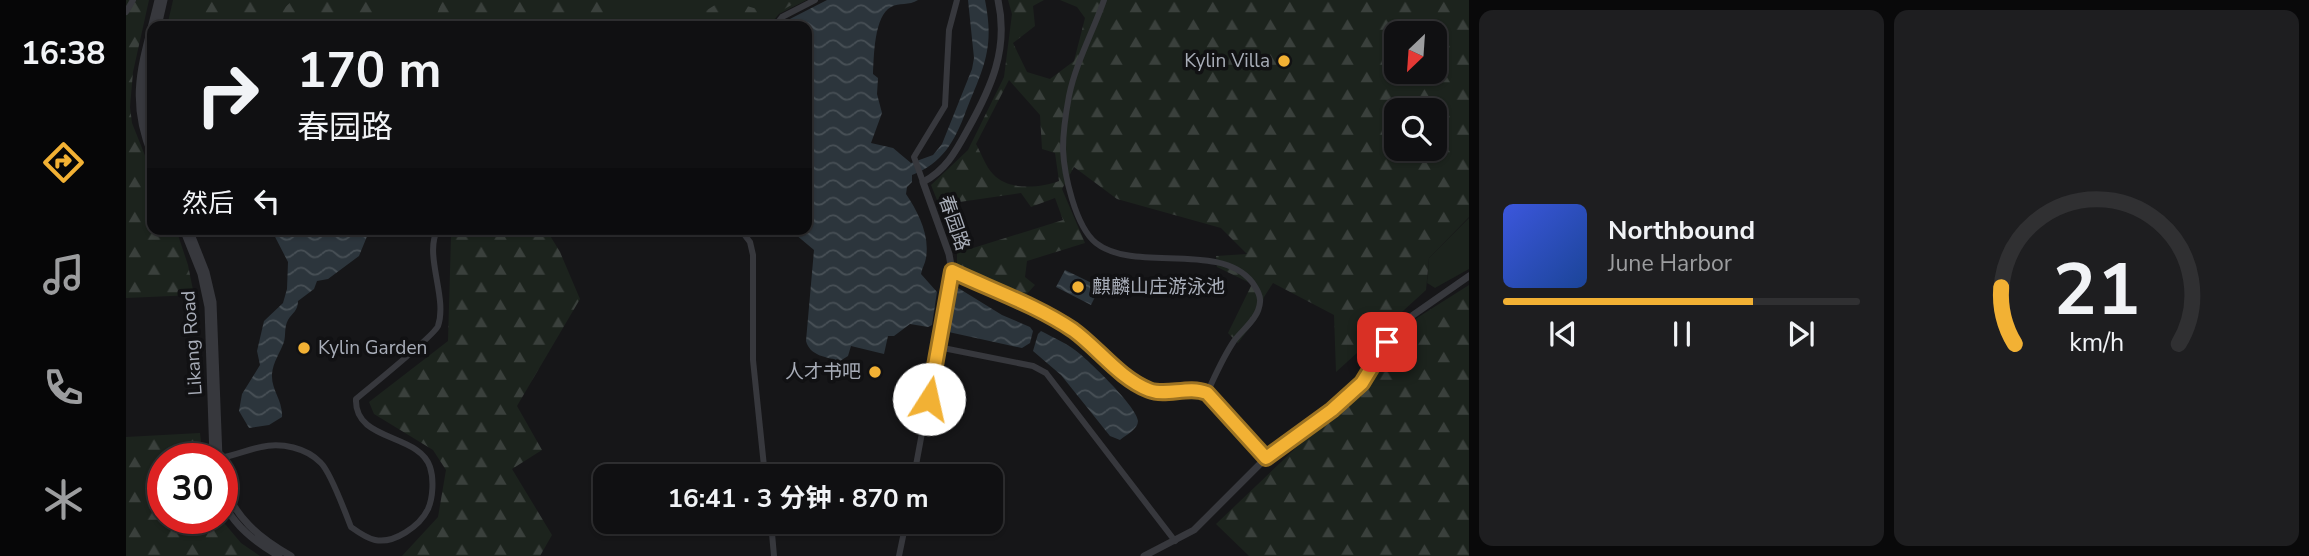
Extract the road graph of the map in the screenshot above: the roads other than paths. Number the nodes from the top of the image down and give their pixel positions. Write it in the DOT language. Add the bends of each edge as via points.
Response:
graph roads {
  1 [pos="133,0"];
  2 [pos="158,0"];
  3 [pos="164,0"];
  4 [pos="815,0"];
  5 [pos="957,0"];
  6 [pos="998,0"];
  7 [pos="1104,0"];
  8 [pos="126,12"];
  9 [pos="153,21"];
  10 [pos="159,21"];
  11 [pos="779,21"];
  12 [pos="147,51"];
  13 [pos="147,79"];
  14 [pos="147,122"];
  15 [pos="147,140"];
  16 [pos="923,182"];
  17 [pos="185,235"];
  18 [pos="192,235"];
  19 [pos="434,235"];
  20 [pos="745,235"];
  21 [pos="952,271"];
  22 [pos="1469,276"];
  23 [pos="938,347"];
  24 [pos="1207,393"];
  25 [pos="213,443"];
  26 [pos="218,443"];
  27 [pos="238,455"];
  28 [pos="1266,458"];
  29 [pos="764,464"];
  30 [pos="916,464"];
  31 [pos="238,514"];
  32 [pos="238,524"];
  33 [pos="772,534"];
  34 [pos="904,534"];
  35 [pos="1175,541"];
  36 [pos="279,556"];
  37 [pos="290,556"];
  38 [pos="774,556"];
  39 [pos="899,556"];
  40 [pos="1144,556"];
  1 -- 8 [label="street"];
  2 -- 9 [label="street"];
  3 -- 10 [label="street"];
  4 -- 11 [label="street"];
  5 -- 16 [label="street" via="949,30 945,106 914,157"];
  6 -- 16 [label="street, 春园路" via="1001,44 988,93 951,160"];
  7 -- 24 [label="street" via="1069,96 1063,149 1073,203 1096,243 1117,254 1228,266 1245,273 1257,289 1256,314 1233,342"];
  12 -- 15 [label="street" via="138,93"];
  13 -- 14 [label="street"];
  16 -- 21 [label="street, 春园路"];
  17 -- 25 [label="street, Likang Road" via="208,307"];
  18 -- 26 [label="street, Likang Road" via="213,302"];
  19 -- 27 [label="street" via="441,308 437,329 356,399 356,412 363,424 416,451 430,465 433,494 428,511 395,538 373,540 351,527 322,464 303,451 284,445"];
  20 -- 29 [label="street" via="753,255 753,360"];
  21 -- 23 [label="street"];
  21 -- 24 [label="street, 春园路" via="1048,315 1150,390"];
  22 -- 28 [label="street" via="1406,320 1362,383"];
  23 -- 30 [label="street"];
  23 -- 35 [label="street" via="1033,366 1046,373"];
  24 -- 28 [label="street"];
  28 -- 35 [label="street" via="1194,530"];
  31 -- 37 [label="street" via="264,540"];
  32 -- 36 [label="street"];
  33 -- 38 [label="street"];
  34 -- 39 [label="street"];
  35 -- 40 [label="street"];
}
